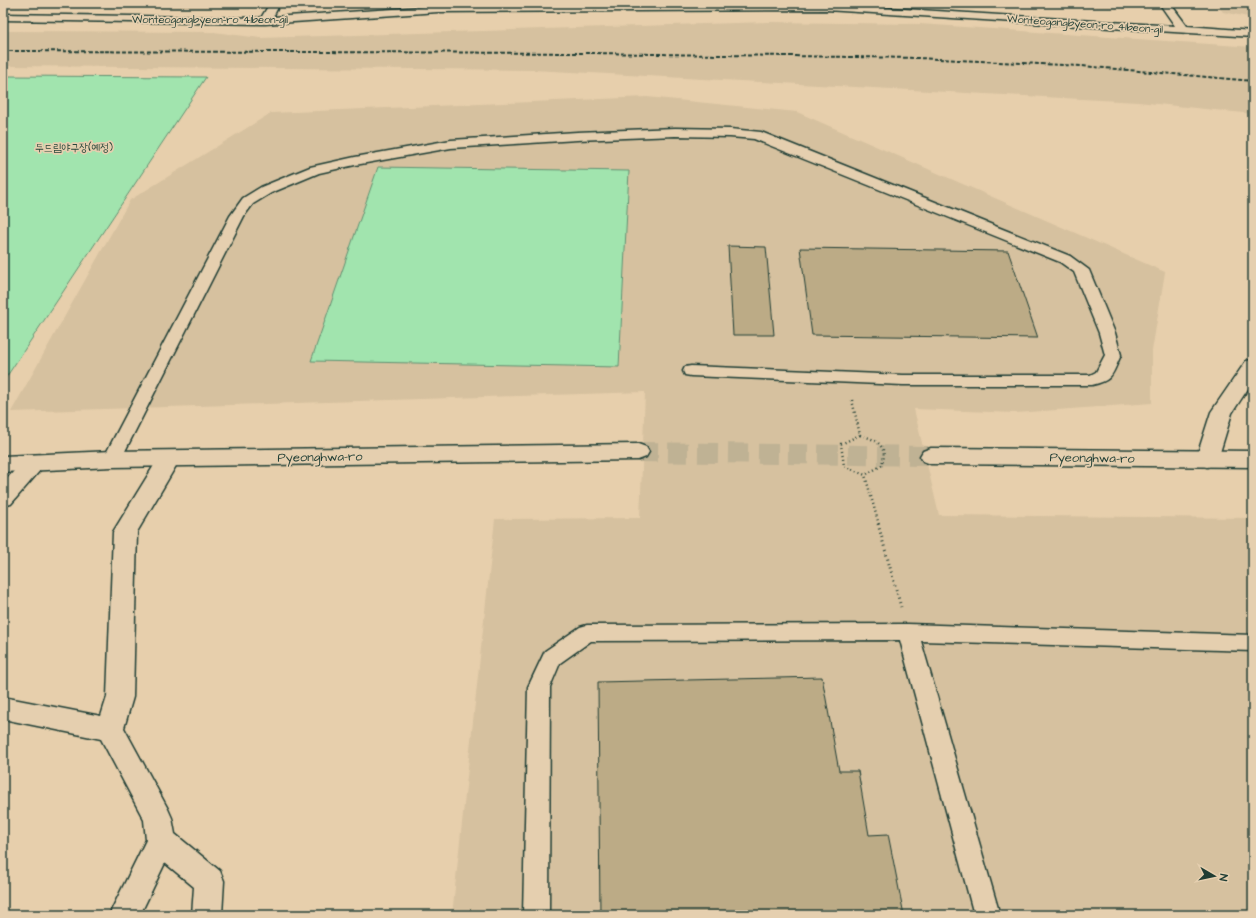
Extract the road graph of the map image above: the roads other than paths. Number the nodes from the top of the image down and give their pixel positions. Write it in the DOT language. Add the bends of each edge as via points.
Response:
graph roads {
  1 [pos="275,3"];
  2 [pos="1164,3"];
  3 [pos="825,5"];
  4 [pos="550,6"];
  5 [pos="3,17"];
  6 [pos="266,21"];
  7 [pos="1184,30"];
  8 [pos="1253,34"];
  9 [pos="1253,366"];
  10 [pos="691,371"];
  11 [pos="638,452"];
  12 [pos="931,456"];
  13 [pos="112,459"];
  14 [pos="169,459"];
  15 [pos="1207,459"];
  16 [pos="1253,459"];
  17 [pos="34,463"];
  18 [pos="3,464"];
  19 [pos="3,498"];
  20 [pos="908,632"];
  21 [pos="1253,643"];
  22 [pos="3,708"];
  23 [pos="110,729"];
  24 [pos="161,841"];
  25 [pos="124,915"];
  26 [pos="207,915"];
  27 [pos="536,915"];
  28 [pos="987,915"];
  1 -- 6 [label="lane"];
  2 -- 7 [label="lane"];
  3 -- 4 [label="lane, Wonteogangbyeon-ro 41beon-gil"];
  3 -- 7 [label="lane, Wonteogangbyeon-ro 41beon-gil"];
  4 -- 6 [label="lane, Wonteogangbyeon-ro 41beon-gil" via="438,9"];
  5 -- 6 [label="lane, Wonteogangbyeon-ro 41beon-gil"];
  7 -- 8 [label="lane, Wonteogangbyeon-ro 41beon-gil"];
  9 -- 15 [label="main road" via="1222,412"];
  10 -- 13 [label="lane" via="903,380 1092,380 1103,376 1113,355 1082,270 1065,259 756,135 675,132 451,144 315,170 266,190 248,201 237,216"];
  11 -- 14 [label="main road, Pyeonghwa-ro"];
  12 -- 15 [label="main road, Pyeonghwa-ro"];
  13 -- 14 [label="main road, Pyeonghwa-ro"];
  13 -- 17 [label="main road, Pyeonghwa-ro"];
  14 -- 23 [label="main road" via="125,532 120,697"];
  15 -- 16 [label="main road, Pyeonghwa-ro"];
  17 -- 18 [label="main road, Pyeonghwa-ro"];
  17 -- 19 [label="main road"];
  20 -- 21 [label="lane"];
  20 -- 27 [label="lane" via="587,633 552,656 539,687"];
  20 -- 28 [label="lane"];
  22 -- 23 [label="main road"];
  23 -- 24 [label="main road" via="158,818"];
  24 -- 25 [label="main road"];
  24 -- 26 [label="main road" via="210,881"];
}
